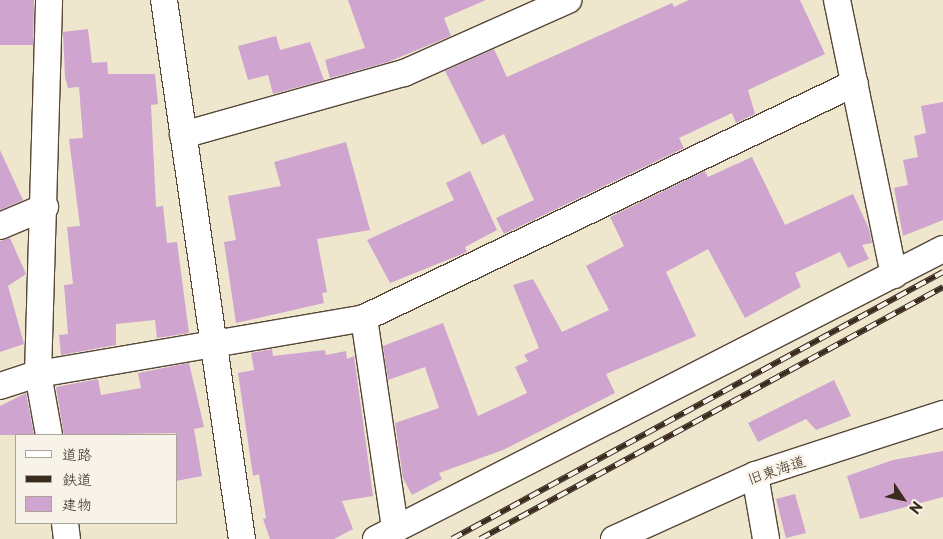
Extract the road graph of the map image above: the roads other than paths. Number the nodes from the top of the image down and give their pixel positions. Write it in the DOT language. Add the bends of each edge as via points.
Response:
graph roads {
  1 [pos="50,0"];
  2 [pos="164,0"];
  3 [pos="568,0"];
  4 [pos="837,0"];
  5 [pos="855,83"];
  6 [pos="183,135"];
  7 [pos="45,207"];
  8 [pos="0,226"];
  9 [pos="943,249"];
  10 [pos="894,275"];
  11 [pos="364,318"];
  12 [pos="212,347"];
  13 [pos="38,374"];
  14 [pos="0,386"];
  15 [pos="943,414"];
  16 [pos="49,434"];
  17 [pos="755,475"];
  18 [pos="65,524"];
  19 [pos="385,534"];
  20 [pos="67,539"];
  21 [pos="242,539"];
  22 [pos="614,539"];
  23 [pos="766,539"];
  1 -- 7 [label="street"];
  2 -- 6 [label="street"];
  3 -- 6 [label="street" via="404,73"];
  4 -- 5 [label="street"];
  5 -- 10 [label="street"];
  5 -- 11 [label="street"];
  6 -- 12 [label="street"];
  7 -- 8 [label="street"];
  7 -- 13 [label="street"];
  9 -- 10 [label="street"];
  10 -- 19 [label="street"];
  11 -- 12 [label="street"];
  11 -- 19 [label="street"];
  12 -- 13 [label="street"];
  12 -- 21 [label="street"];
  13 -- 14 [label="street"];
  13 -- 16 [label="street"];
  15 -- 17 [label="street, 旧東海道"];
  17 -- 22 [label="street, 旧東海道"];
  17 -- 23 [label="street"];
  18 -- 20 [label="street"];
}
